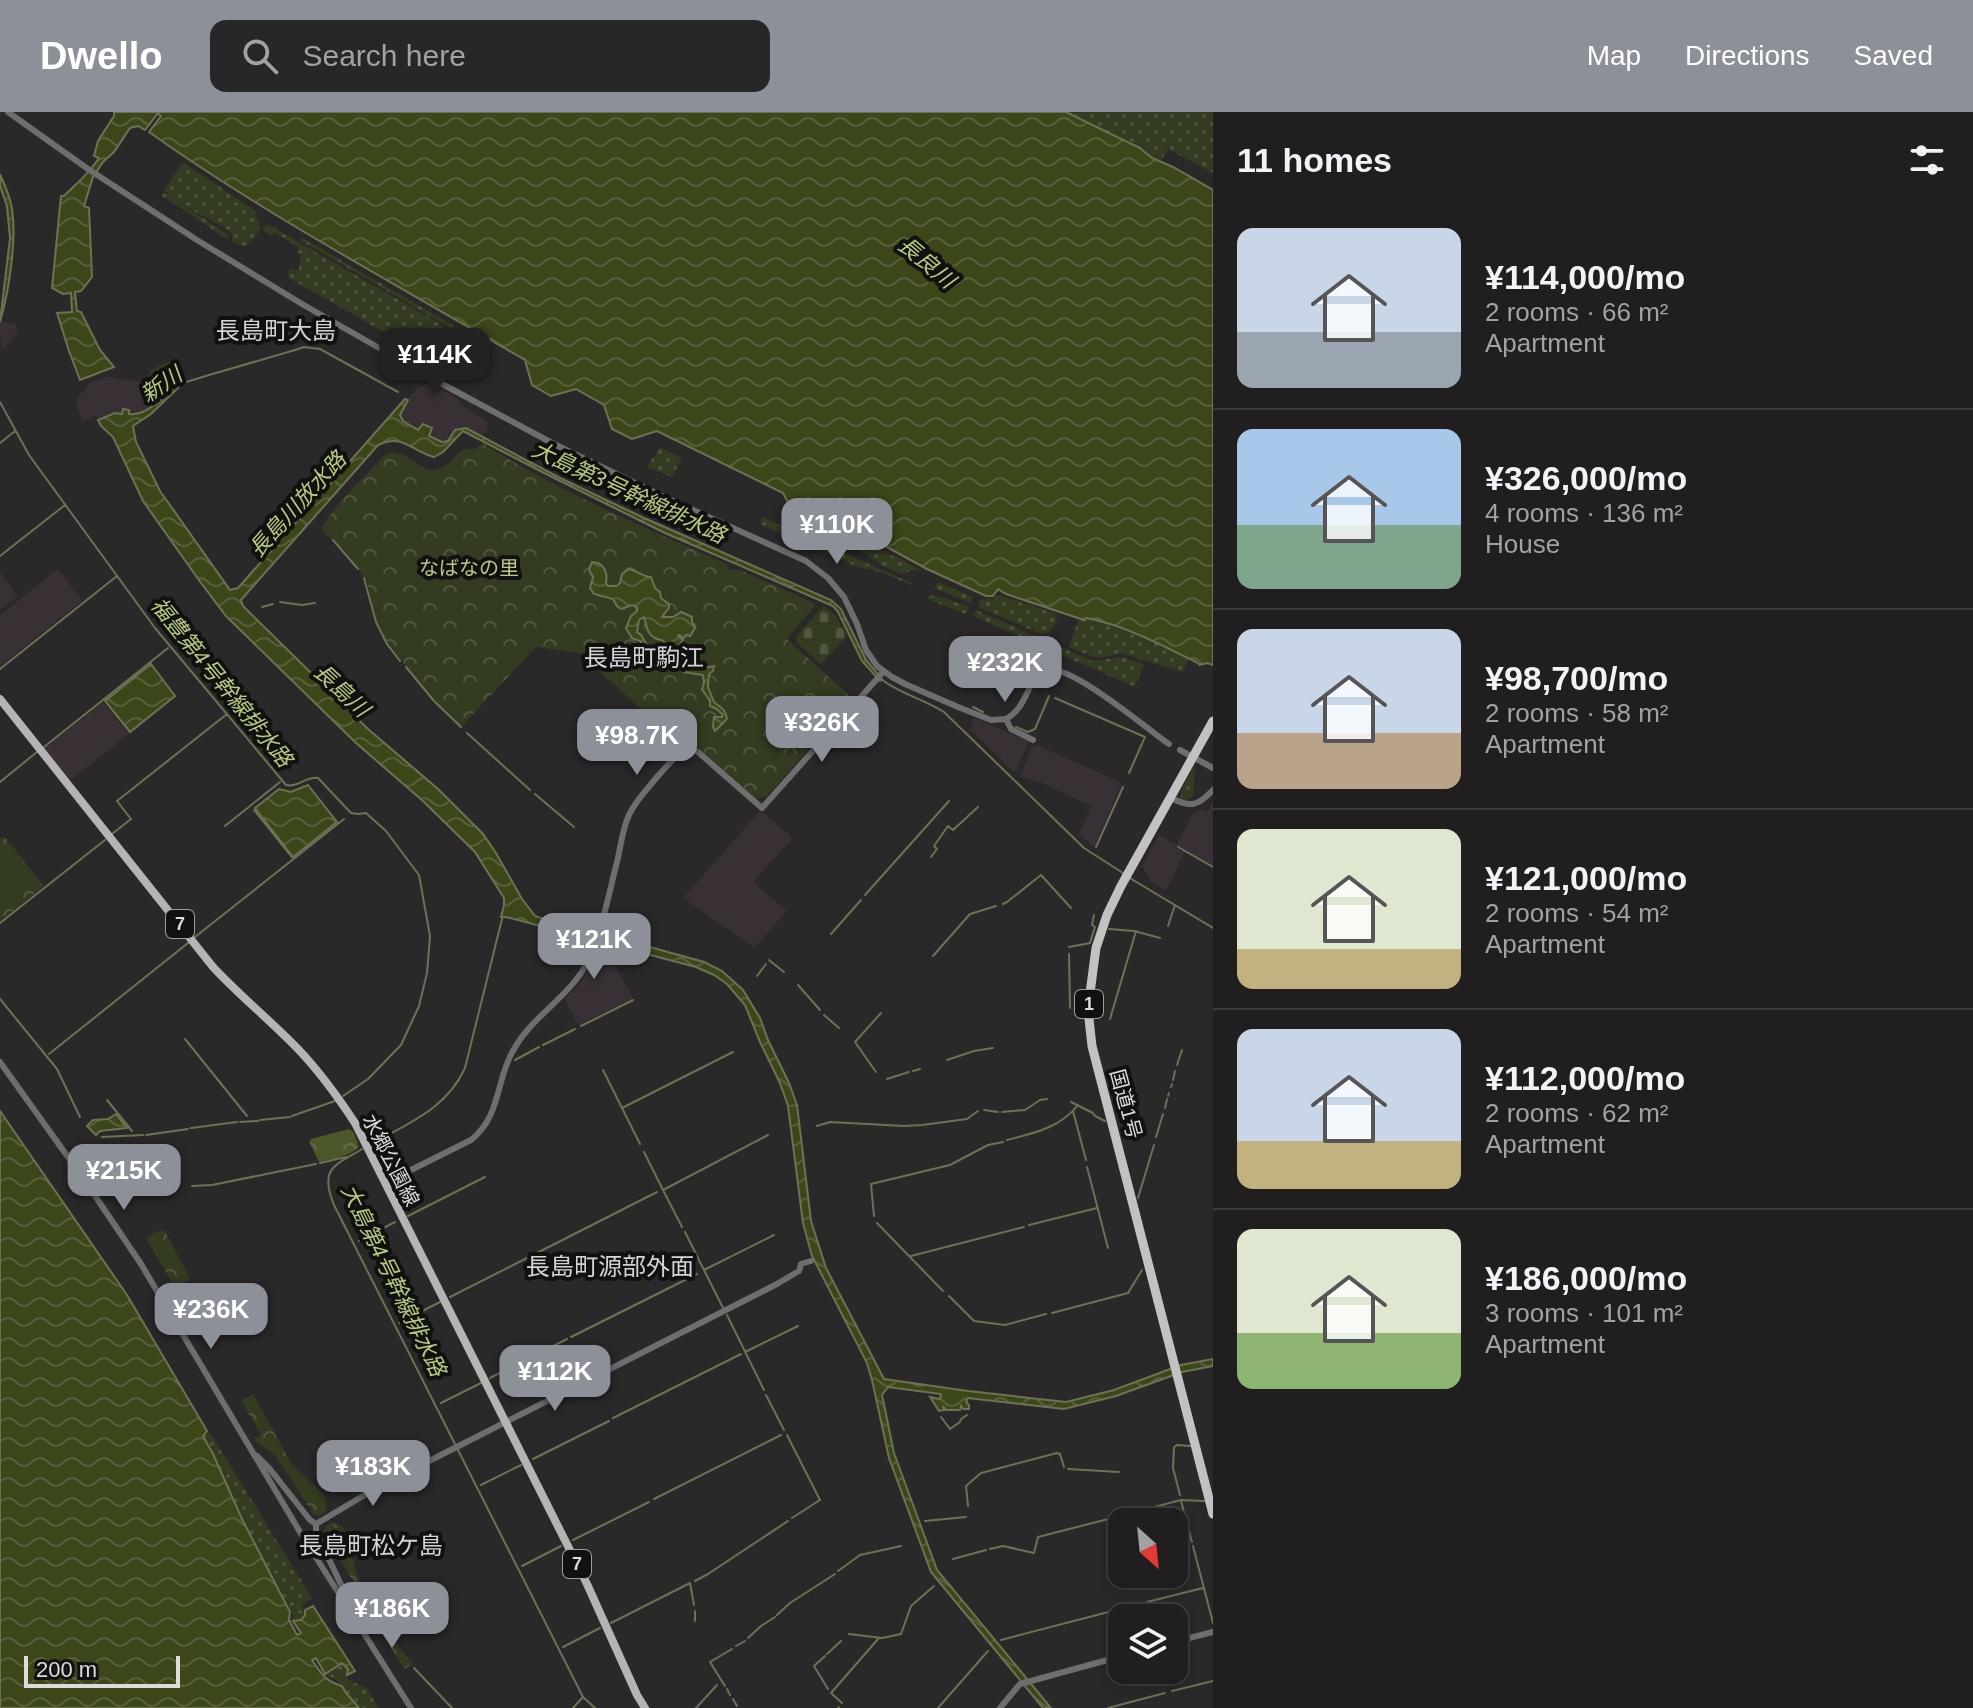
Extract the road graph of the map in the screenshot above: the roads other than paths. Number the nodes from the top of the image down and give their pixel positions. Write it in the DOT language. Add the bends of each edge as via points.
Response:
graph roads {
  1 [pos="8,112"];
  2 [pos="880,675"];
  3 [pos="0,699"];
  4 [pos="1006,719"];
  5 [pos="1213,721"];
  6 [pos="1033,740"];
  7 [pos="1169,744"];
  8 [pos="1180,750"];
  9 [pos="1194,757"];
  10 [pos="1213,768"];
  11 [pos="1213,790"];
  12 [pos="1171,798"];
  13 [pos="0,1062"];
  14 [pos="385,1183"];
  15 [pos="811,1261"];
  16 [pos="506,1421"];
  17 [pos="253,1454"];
  18 [pos="1213,1514"];
  19 [pos="316,1524"];
  20 [pos="347,1607"];
  21 [pos="1213,1632"];
  22 [pos="1188,1638"];
  23 [pos="1108,1660"];
  24 [pos="411,1708"];
  25 [pos="645,1708"];
  26 [pos="1000,1708"];
  1 -- 2 [label="street" via="234,263 444,385 554,444 806,561 844,597"];
  2 -- 4 [label="street" via="991,720"];
  2 -- 14 [label="street" via="762,808 698,752 690,749 677,755 630,812 589,959 576,980 523,1034 479,1134"];
  3 -- 14 [label="main road, 水郷公園線 / 7" via="213,967 323,1077 368,1146"];
  4 -- 6 [label="street" via="1011,729"];
  4 -- 7 [label="street" via="1018,711 1039,673 1054,669 1121,707"];
  5 -- 9 [label="highway, 国道1号 / 1"];
  8 -- 9 [label="street"];
  9 -- 10 [label="street"];
  9 -- 12 [label="highway, 国道1号 / 1"];
  11 -- 12 [label="street" via="1191,805"];
  12 -- 18 [label="highway, 国道1号 / 1" via="1107,915 1096,948 1089,1019"];
  13 -- 17 [label="street" via="141,1264"];
  14 -- 16 [label="main road, 水郷公園線 / 7"];
  15 -- 16 [label="street" via="777,1284"];
  16 -- 19 [label="street"];
  16 -- 25 [label="main road, 水郷公園線 / 7"];
  17 -- 19 [label="street"];
  17 -- 20 [label="street"];
  19 -- 20 [label="street"];
  20 -- 24 [label="street"];
  21 -- 22 [label="street"];
  23 -- 26 [label="street" via="1022,1684"];
}
